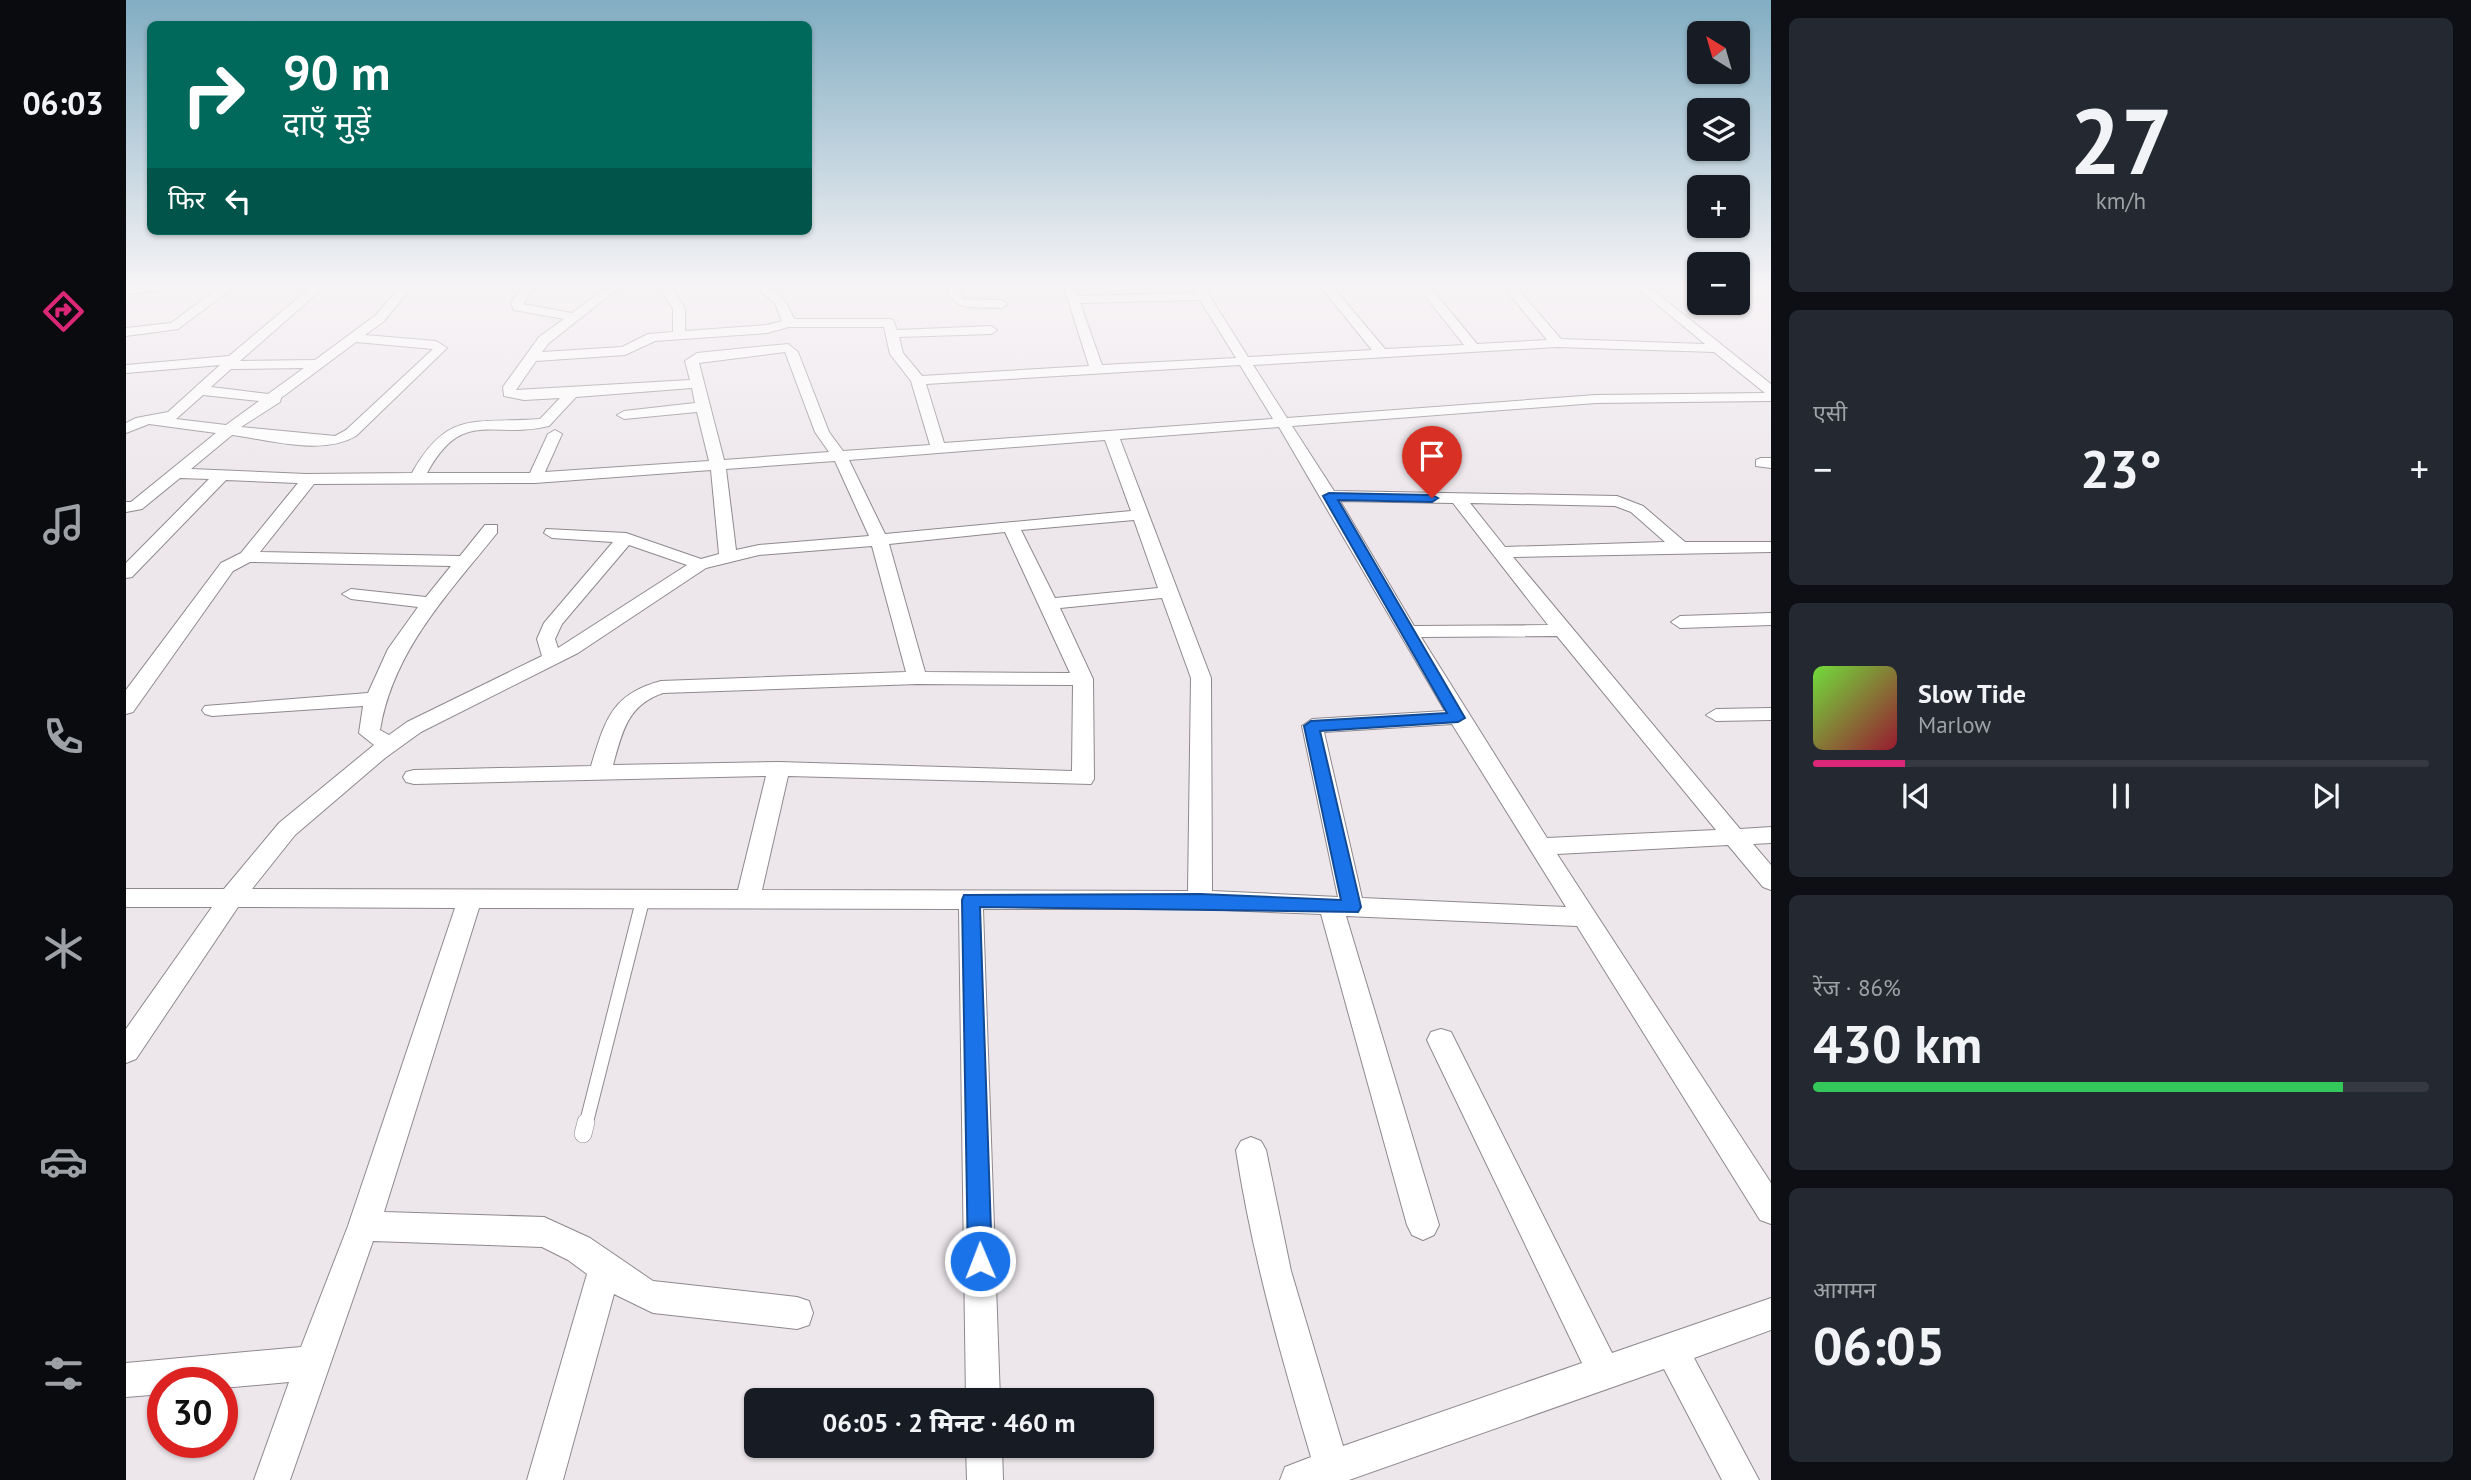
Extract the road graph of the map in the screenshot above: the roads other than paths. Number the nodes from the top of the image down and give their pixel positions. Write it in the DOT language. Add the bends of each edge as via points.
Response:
graph roads {
  1 [pos="238,356"];
  2 [pos="330,356"];
  3 [pos="433,356"];
  4 [pos="545,356"];
  5 [pos="712,356"];
  6 [pos="794,356"];
  7 [pos="899,356"];
  8 [pos="1092,356"];
  9 [pos="1242,356"];
  10 [pos="1311,356"];
  11 [pos="1727,356"];
  12 [pos="530,357"];
  13 [pos="1244,360"];
  14 [pos="231,362"];
  15 [pos="320,364"];
  16 [pos="126,369"];
  17 [pos="1097,369"];
  18 [pos="918,380"];
  19 [pos="697,384"];
  20 [pos="200,390"];
  21 [pos="1771,391"];
  22 [pos="572,393"];
  23 [pos="1771,397"];
  24 [pos="275,398"];
  25 [pos="702,407"];
  26 [pos="624,415"];
  27 [pos="154,421"];
  28 [pos="1283,423"];
  29 [pos="126,429"];
  30 [pos="230,429"];
  31 [pos="555,434"];
  32 [pos="1111,436"];
  33 [pos="938,448"];
  34 [pos="839,457"];
  35 [pos="718,467"];
  36 [pos="178,472"];
  37 [pos="223,474"];
  38 [pos="536,478"];
  39 [pos="310,479"];
  40 [pos="416,480"];
  41 [pos="1329,496"];
  42 [pos="1458,499"];
  43 [pos="126,507"];
  44 [pos="1141,515"];
  45 [pos="1011,526"];
  46 [pos="491,529"];
  47 [pos="552,533"];
  48 [pos="626,538"];
  49 [pos="879,540"];
  50 [pos="1681,547"];
  51 [pos="1771,547"];
  52 [pos="1500,552"];
  53 [pos="247,556"];
  54 [pos="727,556"];
  55 [pos="467,561"];
  56 [pos="700,564"];
  57 [pos="126,573"];
  58 [pos="1169,592"];
  59 [pos="351,594"];
  60 [pos="431,603"];
  61 [pos="1049,604"];
  62 [pos="1771,619"];
  63 [pos="1680,622"];
  64 [pos="1562,630"];
  65 [pos="1408,632"];
  66 [pos="552,659"];
  67 [pos="918,678"];
  68 [pos="1083,679"];
  69 [pos="377,699"];
  70 [pos="126,708"];
  71 [pos="212,710"];
  72 [pos="1771,714"];
  73 [pos="1716,715"];
  74 [pos="1458,718"];
  75 [pos="389,744"];
  76 [pos="779,769"];
  77 [pos="600,772"];
  78 [pos="414,777"];
  79 [pos="1771,835"];
  80 [pos="1736,837"];
  81 [pos="1539,847"];
  82 [pos="1771,881"];
  83 [pos="126,898"];
  84 [pos="231,898"];
  85 [pos="470,898"];
  86 [pos="643,899"];
  87 [pos="748,899"];
  88 [pos="971,900"];
  89 [pos="1200,900"];
  90 [pos="1342,906"];
  91 [pos="1586,917"];
  92 [pos="130,1040"];
  93 [pos="1441,1040"];
  94 [pos="583,1134"];
  95 [pos="1251,1150"];
  96 [pos="1771,1210"];
  97 [pos="1423,1225"];
  98 [pos="364,1226"];
  99 [pos="606,1268"];
  100 [pos="797,1313"];
  101 [pos="1771,1314"];
  102 [pos="1672,1350"];
  103 [pos="313,1363"];
  104 [pos="1604,1373"];
  105 [pos="126,1380"];
  106 [pos="983,1388"];
  107 [pos="984,1458"];
  108 [pos="1332,1469"];
  109 [pos="272,1480"];
  110 [pos="545,1480"];
  111 [pos="985,1480"];
  112 [pos="1298,1480"];
  113 [pos="1741,1480"];
  1 -- 14 [label="street"];
  2 -- 15 [label="street"];
  3 -- 30 [label="street" via="339,440"];
  4 -- 12 [label="street"];
  5 -- 19 [label="street" via="692,361"];
  6 -- 34 [label="street" via="822,432"];
  7 -- 18 [label="street"];
  8 -- 17 [label="street"];
  9 -- 13 [label="street"];
  10 -- 13 [label="street"];
  11 -- 21 [label="street"];
  12 -- 22 [label="street" via="509,393"];
  13 -- 17 [label="street"];
  13 -- 28 [label="street"];
  14 -- 15 [label="street"];
  14 -- 16 [label="street"];
  14 -- 20 [label="street"];
  15 -- 24 [label="street"];
  17 -- 18 [label="street"];
  18 -- 33 [label="street"];
  19 -- 22 [label="street"];
  19 -- 25 [label="street"];
  20 -- 24 [label="street"];
  20 -- 27 [label="street" via="172,416"];
  22 -- 40 [label="street" via="544,423 470,425 453,431 430,451"];
  23 -- 28 [label="street" via="1596,399"];
  24 -- 30 [label="street"];
  25 -- 26 [label="street"];
  25 -- 35 [label="street"];
  27 -- 29 [label="street" via="141,421"];
  27 -- 30 [label="street"];
  28 -- 32 [label="street"];
  28 -- 41 [label="street"];
  30 -- 36 [label="street"];
  31 -- 38 [label="street"];
  32 -- 33 [label="street"];
  32 -- 44 [label="street"];
  33 -- 34 [label="street"];
  34 -- 35 [label="street"];
  34 -- 49 [label="street"];
  35 -- 38 [label="street"];
  35 -- 54 [label="street"];
  36 -- 37 [label="street"];
  36 -- 43 [label="street" via="136,506"];
  37 -- 39 [label="street"];
  37 -- 57 [label="street"];
  38 -- 40 [label="street"];
  39 -- 40 [label="street"];
  39 -- 53 [label="street"];
  41 -- 42 [label="street"];
  41 -- 65 [label="street"];
  42 -- 50 [label="street" via="1617,501 1637,509"];
  42 -- 52 [label="street"];
  44 -- 45 [label="street"];
  44 -- 58 [label="street"];
  45 -- 49 [label="street"];
  45 -- 61 [label="street"];
  46 -- 55 [label="street"];
  47 -- 48 [label="street"];
  48 -- 56 [label="street"];
  48 -- 66 [label="street" via="552,623 546,639"];
  49 -- 54 [label="street"];
  49 -- 67 [label="street"];
  50 -- 51 [label="street"];
  50 -- 52 [label="street"];
  52 -- 64 [label="street"];
  53 -- 55 [label="street"];
  53 -- 70 [label="street" via="227,567"];
  54 -- 56 [label="street"];
  55 -- 60 [label="street"];
  56 -- 66 [label="street"];
  58 -- 61 [label="street"];
  58 -- 89 [label="street" via="1201,678"];
  59 -- 60 [label="street"];
  60 -- 69 [label="street" via="402,641"];
  61 -- 68 [label="street"];
  62 -- 63 [label="street"];
  64 -- 65 [label="street"];
  64 -- 80 [label="street"];
  65 -- 74 [label="street"];
  66 -- 75 [label="street" via="414,727"];
  67 -- 68 [label="street"];
  67 -- 77 [label="street" via="690,684 649,690 619,711"];
  68 -- 76 [label="street" via="1083,779"];
  69 -- 71 [label="street"];
  69 -- 75 [label="street" via="369,733"];
  72 -- 73 [label="street"];
  74 -- 81 [label="street"];
  74 -- 90 [label="street" via="1311,726"];
  75 -- 84 [label="street" via="287,830"];
  76 -- 77 [label="street"];
  76 -- 87 [label="street"];
  77 -- 78 [label="street"];
  79 -- 80 [label="street"];
  80 -- 81 [label="street"];
  80 -- 82 [label="street"];
  81 -- 91 [label="street"];
  83 -- 84 [label="street"];
  84 -- 85 [label="street"];
  84 -- 92 [label="street"];
  85 -- 86 [label="street"];
  85 -- 98 [label="street"];
  86 -- 87 [label="street"];
  86 -- 94 [label="lane"];
  87 -- 88 [label="street"];
  88 -- 89 [label="street"];
  88 -- 106 [label="street"];
  89 -- 90 [label="street"];
  90 -- 91 [label="street"];
  90 -- 97 [label="street"];
  91 -- 96 [label="street"];
  93 -- 104 [label="street"];
  95 -- 108 [label="street" via="1281,1298"];
  98 -- 99 [label="street" via="544,1232"];
  98 -- 103 [label="street"];
  99 -- 100 [label="street" via="633,1289 653,1297"];
  99 -- 110 [label="street"];
  101 -- 102 [label="street"];
  102 -- 104 [label="street"];
  102 -- 113 [label="street"];
  103 -- 105 [label="street"];
  103 -- 109 [label="street"];
  104 -- 108 [label="street"];
  107 -- 111 [label="street"];
  108 -- 112 [label="street"];
}
